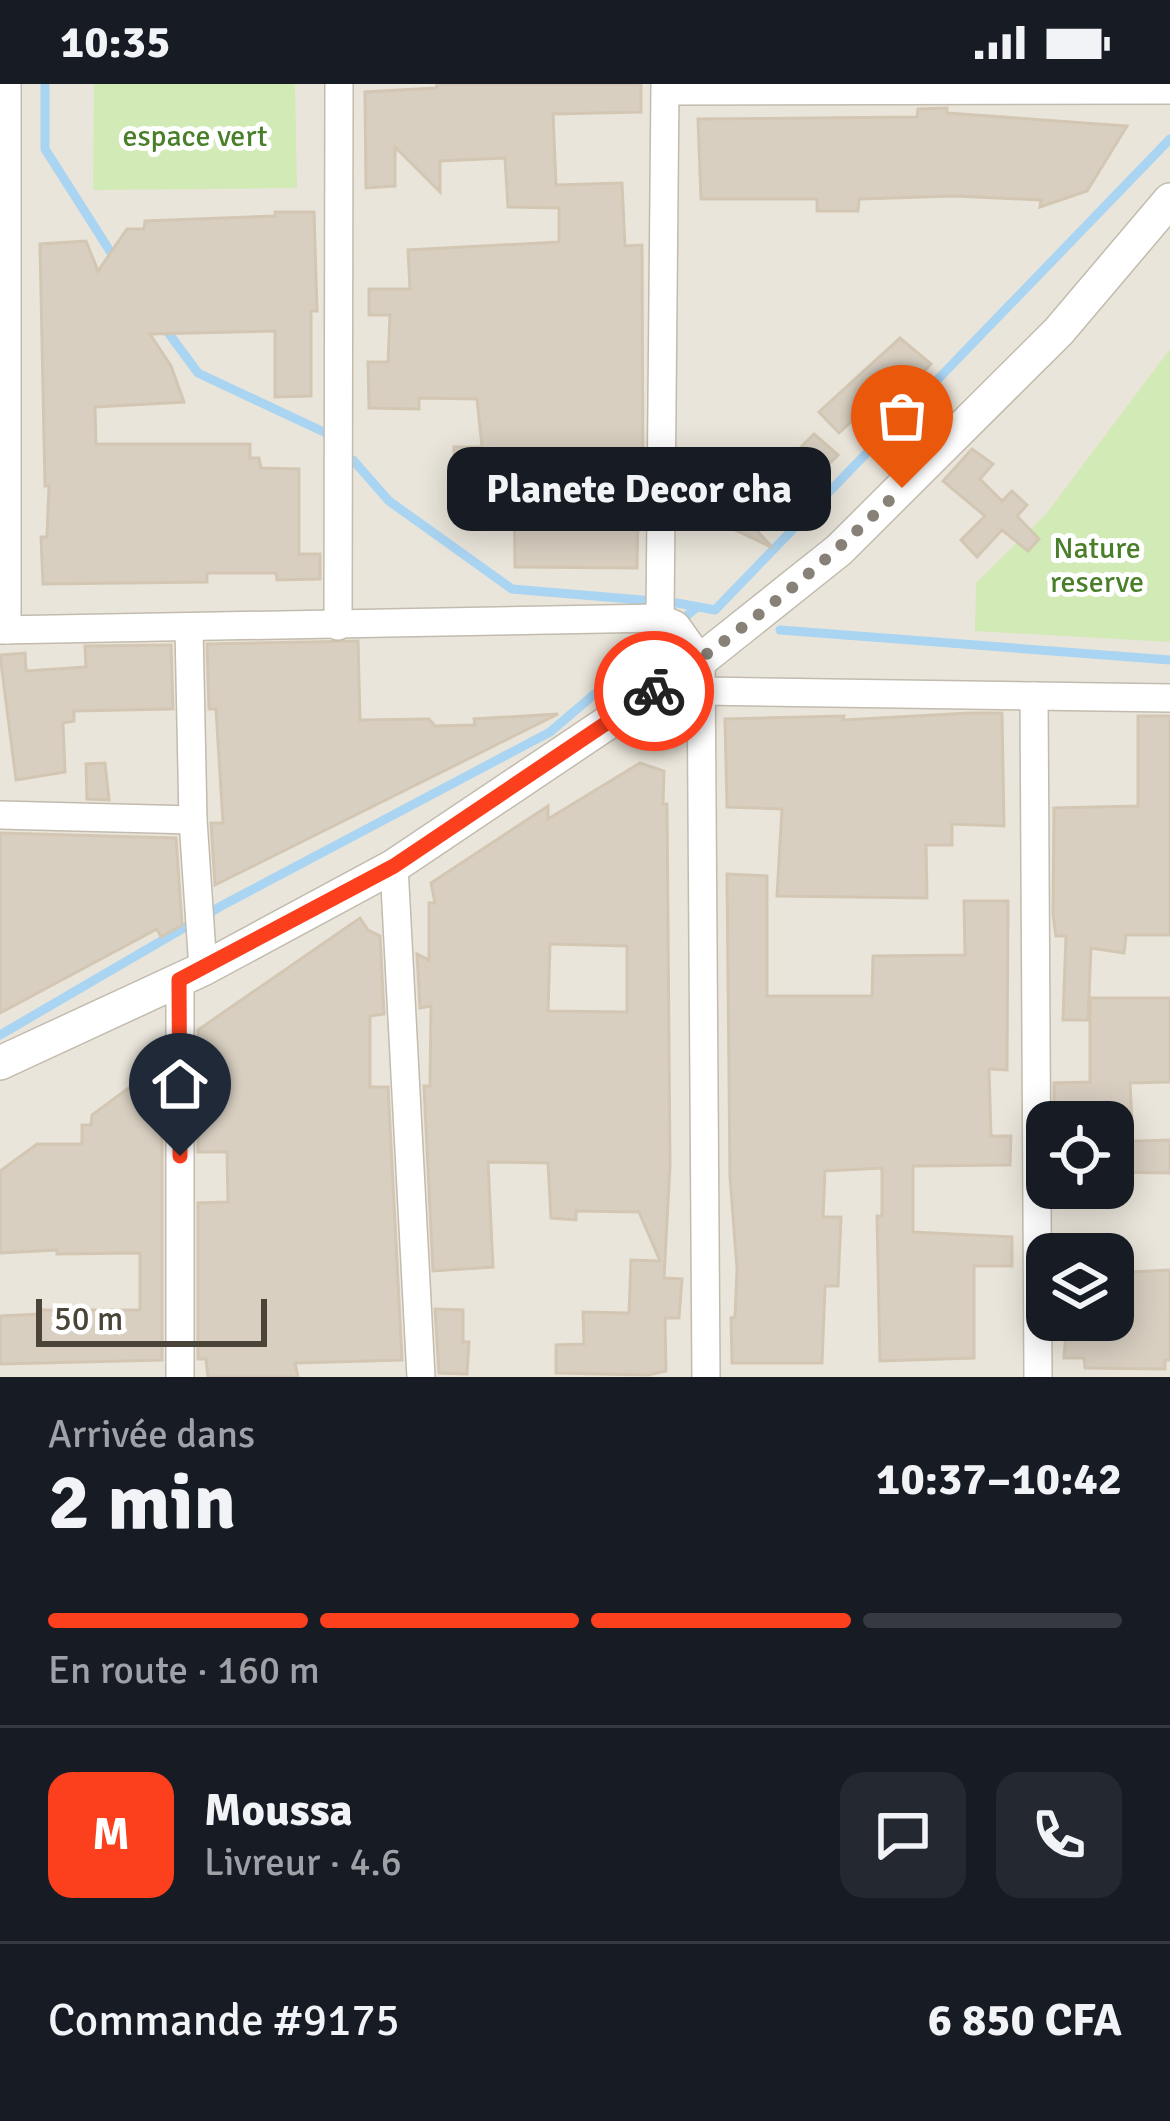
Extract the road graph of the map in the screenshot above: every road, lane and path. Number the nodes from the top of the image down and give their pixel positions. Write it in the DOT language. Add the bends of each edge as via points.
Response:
graph roads {
  1 [pos="7,84"];
  2 [pos="339,84"];
  3 [pos="665,87"];
  4 [pos="1170,90"];
  5 [pos="1170,200"];
  6 [pos="659,618"];
  7 [pos="338,626"];
  8 [pos="189,628"];
  9 [pos="3,630"];
  10 [pos="700,676"];
  11 [pos="1034,696"];
  12 [pos="1170,698"];
  13 [pos="0,815"];
  14 [pos="193,820"];
  15 [pos="394,866"];
  16 [pos="191,974"];
  17 [pos="0,1063"];
  18 [pos="180,1377"];
  19 [pos="421,1377"];
  20 [pos="706,1377"];
  21 [pos="1038,1377"];
  1 -- 9 [label="street"];
  2 -- 7 [label="street"];
  3 -- 4 [label="street"];
  3 -- 6 [label="street"];
  5 -- 10 [label="street" via="1059,332"];
  6 -- 7 [label="street"];
  6 -- 10 [label="street" via="676,625"];
  7 -- 8 [label="street"];
  8 -- 9 [label="street"];
  8 -- 14 [label="street"];
  10 -- 11 [label="street"];
  10 -- 15 [label="street"];
  10 -- 20 [label="street"];
  11 -- 12 [label="street"];
  11 -- 21 [label="street"];
  13 -- 14 [label="street"];
  14 -- 16 [label="street"];
  15 -- 16 [label="street"];
  15 -- 19 [label="street"];
  16 -- 17 [label="street"];
  16 -- 18 [label="street"];
}
